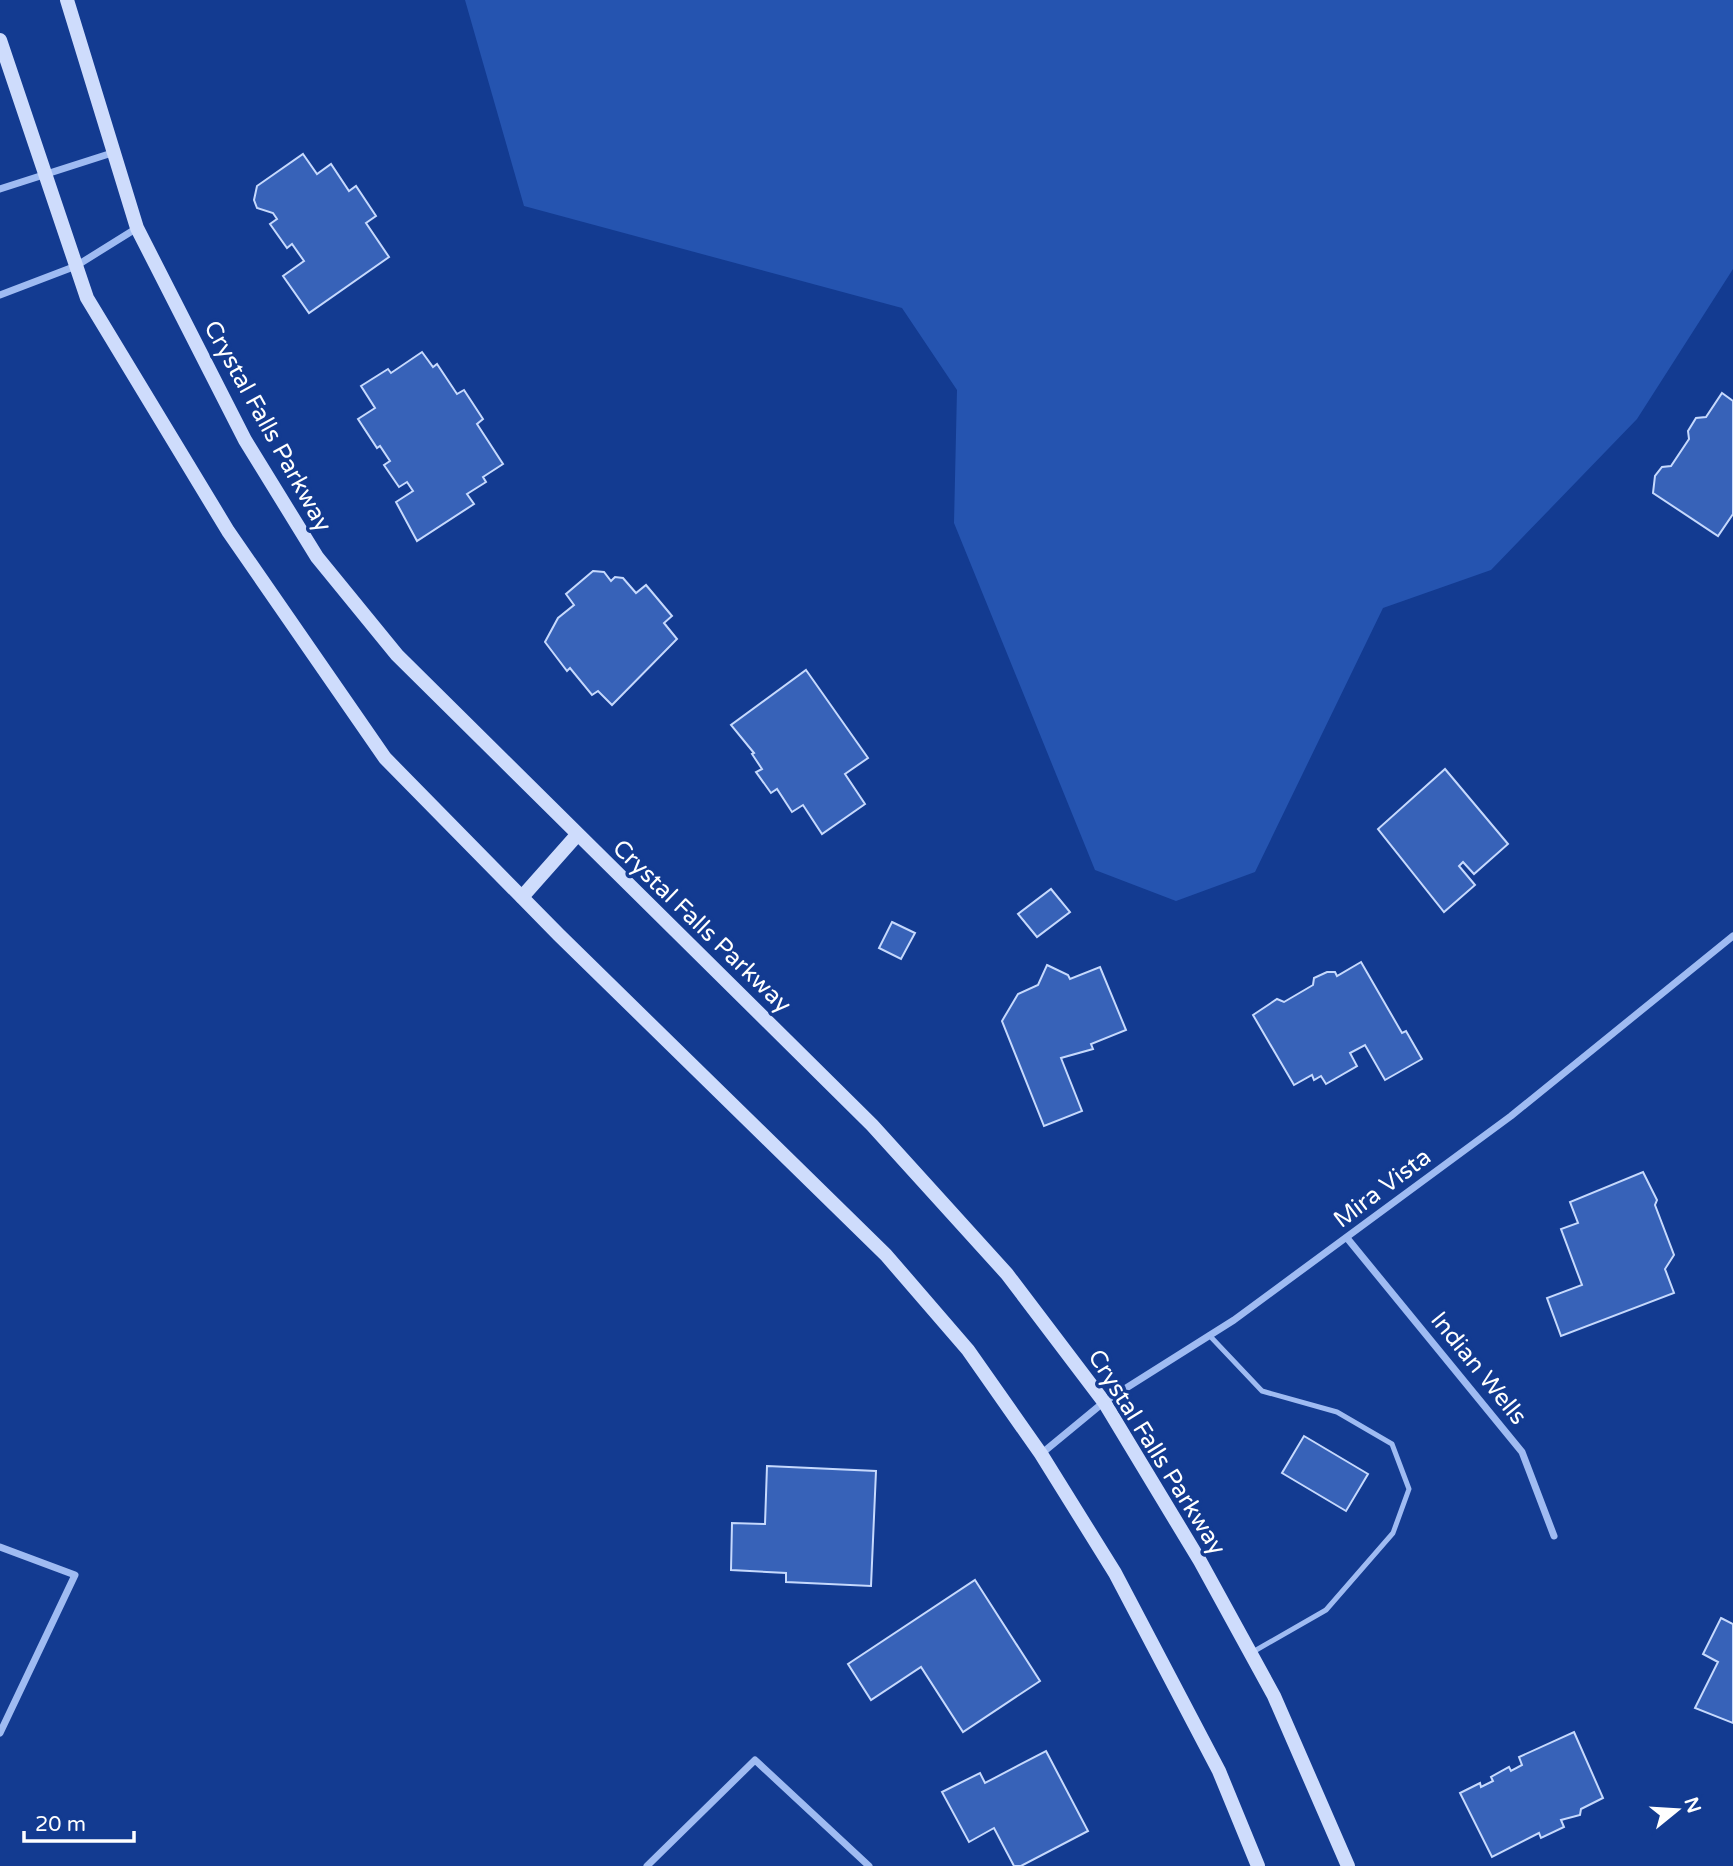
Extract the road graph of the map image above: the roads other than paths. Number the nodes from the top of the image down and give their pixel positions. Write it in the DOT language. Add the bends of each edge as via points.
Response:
graph roads {
  1 [pos="66,0"];
  2 [pos="0,40"];
  3 [pos="113,153"];
  4 [pos="47,174"];
  5 [pos="0,189"];
  6 [pos="137,228"];
  7 [pos="76,266"];
  8 [pos="0,295"];
  9 [pos="577,835"];
  10 [pos="522,897"];
  11 [pos="1733,936"];
  12 [pos="1347,1238"];
  13 [pos="1209,1335"];
  14 [pos="1104,1402"];
  15 [pos="1041,1454"];
  16 [pos="1554,1536"];
  17 [pos="0,1547"];
  18 [pos="1251,1653"];
  19 [pos="0,1733"];
  20 [pos="647,1866"];
  21 [pos="869,1866"];
  22 [pos="1258,1866"];
  23 [pos="1348,1866"];
  1 -- 3 [label="street, Crystal Falls Parkway"];
  2 -- 4 [label="street"];
  3 -- 4 [label="street"];
  3 -- 6 [label="street, Crystal Falls Parkway"];
  4 -- 5 [label="street"];
  4 -- 7 [label="street"];
  6 -- 7 [label="street"];
  6 -- 9 [label="street, Crystal Falls Parkway" via="245,440 317,557 397,654"];
  7 -- 8 [label="street"];
  7 -- 10 [label="street" via="87,298 228,531 385,758"];
  9 -- 10 [label="street"];
  9 -- 14 [label="street, Crystal Falls Parkway" via="872,1125 1007,1274"];
  10 -- 15 [label="street" via="886,1255 968,1350"];
  11 -- 12 [label="street, Mira Vista" via="1511,1116"];
  12 -- 13 [label="street, Mira Vista"];
  12 -- 16 [label="street, Indian Wells" via="1522,1452"];
  13 -- 14 [label="street, Mira Vista"];
  13 -- 18 [label="lane" via="1262,1391 1337,1412 1392,1444 1409,1489 1392,1533 1326,1610"];
  14 -- 15 [label="street, Mira Vista"];
  14 -- 18 [label="street, Crystal Falls Parkway"];
  15 -- 22 [label="street" via="1115,1573 1181,1695 1219,1770"];
  17 -- 19 [label="street" via="75,1575"];
  18 -- 23 [label="street, Crystal Falls Parkway"];
  20 -- 21 [label="street" via="755,1760"];
}
